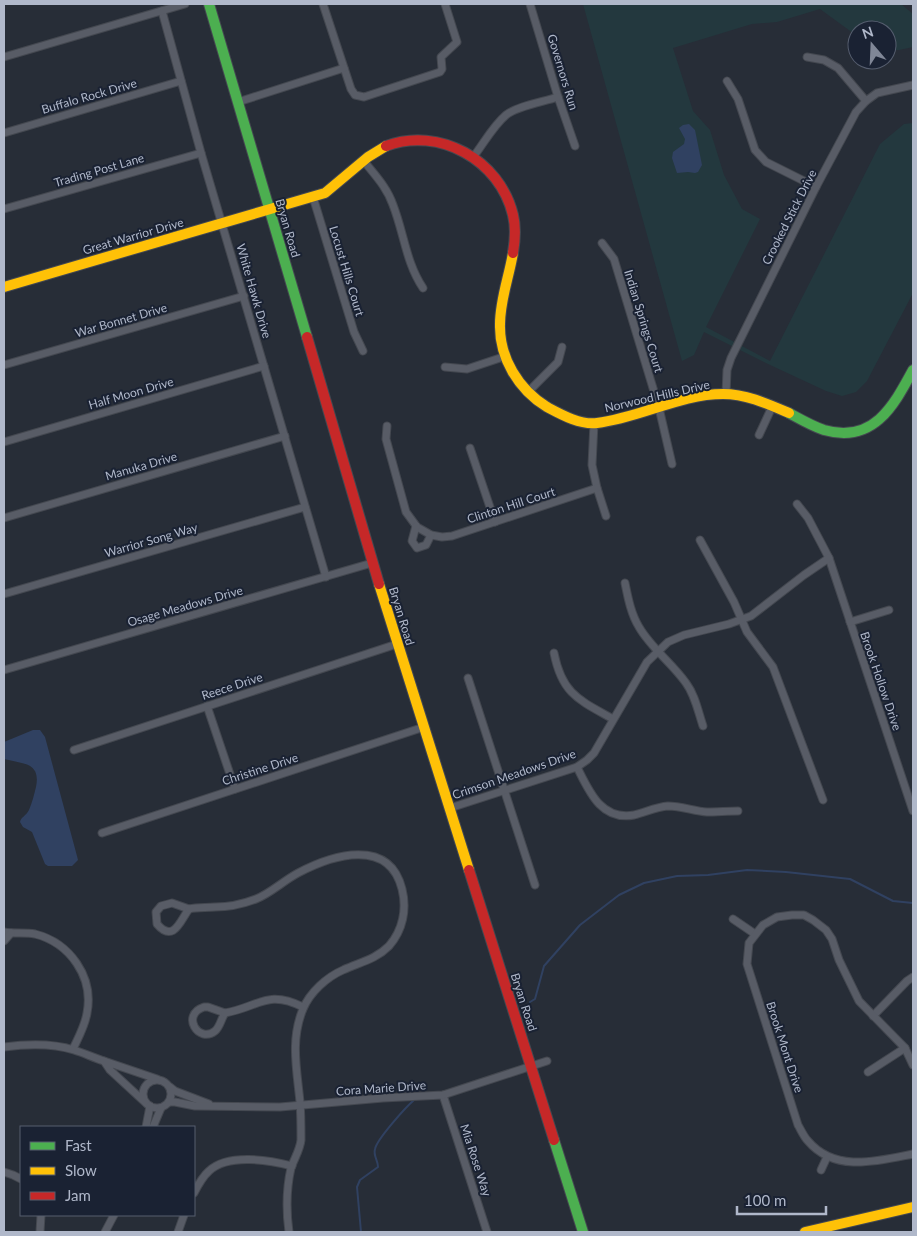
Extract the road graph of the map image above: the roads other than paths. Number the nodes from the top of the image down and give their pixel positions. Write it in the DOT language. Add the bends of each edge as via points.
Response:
graph roads {
  1 [pos="185,4"];
  2 [pos="209,4"];
  3 [pos="323,4"];
  4 [pos="445,4"];
  5 [pos="530,4"];
  6 [pos="162,11"];
  7 [pos="4,57"];
  8 [pos="808,58"];
  9 [pos="344,68"];
  10 [pos="181,81"];
  11 [pos="727,81"];
  12 [pos="913,85"];
  13 [pos="558,97"];
  14 [pos="866,101"];
  15 [pos="238,102"];
  16 [pos="4,134"];
  17 [pos="575,146"];
  18 [pos="201,153"];
  19 [pos="474,156"];
  20 [pos="363,160"];
  21 [pos="816,188"];
  22 [pos="313,197"];
  23 [pos="4,209"];
  24 [pos="269,210"];
  25 [pos="222,223"];
  26 [pos="602,243"];
  27 [pos="4,287"];
  28 [pos="423,288"];
  29 [pos="244,296"];
  30 [pos="562,347"];
  31 [pos="363,351"];
  32 [pos="506,356"];
  33 [pos="4,365"];
  34 [pos="264,366"];
  35 [pos="445,367"];
  36 [pos="913,370"];
  37 [pos="528,392"];
  38 [pos="726,394"];
  39 [pos="772,407"];
  40 [pos="659,408"];
  41 [pos="594,423"];
  42 [pos="387,426"];
  43 [pos="759,435"];
  44 [pos="285,436"];
  45 [pos="4,442"];
  46 [pos="470,448"];
  47 [pos="672,464"];
  48 [pos="597,488"];
  49 [pos="797,504"];
  50 [pos="305,508"];
  51 [pos="606,516"];
  52 [pos="4,518"];
  53 [pos="495,522"];
  54 [pos="416,526"];
  55 [pos="431,535"];
  56 [pos="700,540"];
  57 [pos="829,558"];
  58 [pos="372,563"];
  59 [pos="326,577"];
  60 [pos="624,584"];
  61 [pos="4,594"];
  62 [pos="889,610"];
  63 [pos="741,620"];
  64 [pos="850,622"];
  65 [pos="397,644"];
  66 [pos="658,651"];
  67 [pos="554,653"];
  68 [pos="4,670"];
  69 [pos="468,678"];
  70 [pos="207,706"];
  71 [pos="613,719"];
  72 [pos="703,726"];
  73 [pos="424,727"];
  74 [pos="74,750"];
  75 [pos="576,767"];
  76 [pos="235,789"];
  77 [pos="504,790"];
  78 [pos="910,792"];
  79 [pos="823,800"];
  80 [pos="450,808"];
  81 [pos="738,811"];
  82 [pos="913,811"];
  83 [pos="102,833"];
  84 [pos="535,885"];
  85 [pos="189,909"];
  86 [pos="733,919"];
  87 [pos="7,932"];
  88 [pos="755,934"];
  89 [pos="4,941"];
  90 [pos="913,977"];
  91 [pos="303,1007"];
  92 [pos="225,1013"];
  93 [pos="873,1016"];
  94 [pos="4,1047"];
  95 [pos="905,1048"];
  96 [pos="73,1049"];
  97 [pos="104,1061"];
  98 [pos="547,1062"];
  99 [pos="913,1065"];
  100 [pos="531,1067"];
  101 [pos="868,1072"];
  102 [pos="157,1079"];
  103 [pos="170,1087"];
  104 [pos="443,1095"];
  105 [pos="169,1102"];
  106 [pos="149,1105"];
  107 [pos="212,1105"];
  108 [pos="300,1105"];
  109 [pos="161,1108"];
  110 [pos="146,1126"];
  111 [pos="153,1126"];
  112 [pos="913,1154"];
  113 [pos="827,1157"];
  114 [pos="292,1166"];
  115 [pos="820,1170"];
  116 [pos="4,1172"];
  117 [pos="20,1178"];
  118 [pos="195,1191"];
  119 [pos="913,1207"];
  120 [pos="41,1216"];
  121 [pos="113,1216"];
  122 [pos="184,1216"];
  123 [pos="40,1232"];
  124 [pos="105,1232"];
  125 [pos="178,1232"];
  126 [pos="289,1232"];
  127 [pos="487,1232"];
  128 [pos="583,1232"];
  129 [pos="805,1232"];
  1 -- 6 [label="street"];
  2 -- 15 [label="main road, Bryan Road"];
  3 -- 9 [label="street"];
  4 -- 9 [label="street" via="457,42 441,57 440,72 358,96 353,93"];
  5 -- 13 [label="street, Governors Run"];
  6 -- 7 [label="street"];
  6 -- 10 [label="street, White Hawk Drive"];
  8 -- 14 [label="street" via="824,60 838,68"];
  9 -- 15 [label="street"];
  10 -- 16 [label="street, Buffalo Rock Drive"];
  10 -- 18 [label="street, White Hawk Drive"];
  11 -- 21 [label="street" via="738,98 755,150 766,162"];
  12 -- 14 [label="street, Crooked Stick Drive" via="877,93"];
  13 -- 17 [label="street, Governors Run"];
  13 -- 19 [label="street" via="507,114"];
  14 -- 21 [label="street, Crooked Stick Drive" via="856,112"];
  15 -- 24 [label="main road, Bryan Road"];
  18 -- 23 [label="street, Trading Post Lane"];
  18 -- 25 [label="street, White Hawk Drive"];
  19 -- 20 [label="main road, Norwood Hills Drive" via="451,145 412,140 387,146"];
  19 -- 32 [label="main road, Norwood Hills Drive" via="497,179 513,216 514,246 500,323"];
  20 -- 22 [label="main road, Norwood Hills Drive" via="336,186"];
  20 -- 28 [label="street" via="386,188 413,274"];
  21 -- 38 [label="street, Crooked Stick Drive" via="731,358"];
  22 -- 24 [label="main road, Norwood Hills Drive"];
  22 -- 31 [label="street, Locust Hills Court" via="354,332"];
  24 -- 25 [label="main road, Great Warrior Drive"];
  24 -- 58 [label="main road, Bryan Road"];
  25 -- 27 [label="main road, Great Warrior Drive"];
  25 -- 29 [label="street, White Hawk Drive"];
  26 -- 40 [label="street, Indian Springs Court" via="614,258"];
  29 -- 33 [label="street, War Bonnet Drive"];
  29 -- 34 [label="street, White Hawk Drive"];
  30 -- 37 [label="street" via="558,362"];
  32 -- 35 [label="street" via="467,369"];
  32 -- 37 [label="main road, Norwood Hills Drive" via="514,374"];
  34 -- 44 [label="street, White Hawk Drive"];
  34 -- 45 [label="street, Half Moon Drive"];
  36 -- 39 [label="main road, Norwood Hills Drive" via="893,408 876,424 853,432 824,430"];
  37 -- 41 [label="main road, Norwood Hills Drive" via="562,415"];
  38 -- 39 [label="main road, Norwood Hills Drive" via="748,397"];
  38 -- 40 [label="main road, Norwood Hills Drive" via="697,397"];
  39 -- 43 [label="street"];
  40 -- 41 [label="main road, Norwood Hills Drive"];
  40 -- 47 [label="street, Indian Springs Court"];
  41 -- 48 [label="street" via="592,465"];
  42 -- 54 [label="street, Clinton Hill Court" via="386,439 402,499"];
  44 -- 50 [label="street, White Hawk Drive"];
  44 -- 52 [label="street, Manuka Drive"];
  46 -- 53 [label="street"];
  48 -- 51 [label="street"];
  48 -- 53 [label="street, Clinton Hill Court"];
  49 -- 57 [label="street, Brook Hollow Drive"];
  50 -- 59 [label="street, White Hawk Drive"];
  50 -- 61 [label="street, Warrior Song Way"];
  53 -- 55 [label="street, Clinton Hill Court" via="447,537"];
  54 -- 55 [label="street, Clinton Hill Court"];
  54 -- 55 [label="street, Clinton Hill Court" via="412,541 417,548 426,545"];
  56 -- 63 [label="street"];
  57 -- 63 [label="street, Crimson Meadows Drive" via="760,610"];
  57 -- 64 [label="street, Brook Hollow Drive"];
  58 -- 59 [label="street, Osage Meadows Drive"];
  58 -- 65 [label="main road, Bryan Road"];
  59 -- 68 [label="street, Osage Meadows Drive"];
  60 -- 66 [label="street" via="639,627"];
  62 -- 64 [label="street"];
  63 -- 66 [label="street, Crimson Meadows Drive" via="684,635"];
  63 -- 79 [label="street" via="773,667"];
  64 -- 78 [label="street, Brook Hollow Drive"];
  65 -- 70 [label="street, Reece Drive"];
  65 -- 73 [label="main road, Bryan Road"];
  66 -- 71 [label="street, Crimson Meadows Drive" via="647,662"];
  66 -- 72 [label="street" via="686,683"];
  67 -- 71 [label="street" via="562,680 572,693"];
  69 -- 77 [label="street"];
  70 -- 74 [label="street, Reece Drive"];
  70 -- 76 [label="street"];
  71 -- 75 [label="street, Crimson Meadows Drive" via="594,753"];
  73 -- 76 [label="street, Christine Drive"];
  73 -- 80 [label="main road, Bryan Road"];
  75 -- 77 [label="street, Crimson Meadows Drive"];
  75 -- 81 [label="street" via="592,797 615,814 634,815 668,806 708,812"];
  76 -- 83 [label="street, Christine Drive"];
  77 -- 80 [label="street, Crimson Meadows Drive"];
  77 -- 84 [label="street"];
  78 -- 82 [label="street, Brook Hollow Drive"];
  80 -- 100 [label="main road, Bryan Road"];
  85 -- 85 [label="street" via="172,903 164,904 156,912 157,924 166,930 176,929"];
  85 -- 91 [label="street" via="252,901 303,870 340,857 368,855 390,865 402,888 404,906 402,924 394,940 376,957 343,970 324,982"];
  86 -- 88 [label="street"];
  87 -- 89 [label="street"];
  87 -- 96 [label="street" via="49,939 73,957 80,968 88,989 88,1003"];
  88 -- 93 [label="street" via="776,917 804,915 813,920 832,939 854,992"];
  88 -- 113 [label="street, Brook Mont Drive" via="749,943 748,964 798,1125 808,1141"];
  90 -- 93 [label="street"];
  91 -- 92 [label="street" via="276,998"];
  91 -- 108 [label="street" via="294,1049"];
  92 -- 92 [label="street" via="204,1007 194,1015 192,1023 197,1031 210,1034 218,1028"];
  93 -- 95 [label="street"];
  94 -- 96 [label="street" via="36,1045"];
  95 -- 99 [label="street"];
  95 -- 101 [label="street"];
  96 -- 97 [label="street"];
  97 -- 102 [label="street"];
  97 -- 106 [label="street"];
  98 -- 100 [label="street, Cora Marie Drive"];
  100 -- 104 [label="street, Cora Marie Drive"];
  100 -- 128 [label="main road, Bryan Road"];
  102 -- 103 [label="street"];
  102 -- 106 [label="street" via="144,1088 143,1097"];
  103 -- 105 [label="street"];
  103 -- 107 [label="street, Cora Marie Drive"];
  104 -- 108 [label="street, Cora Marie Drive"];
  104 -- 127 [label="street, Mia Rose Way"];
  105 -- 107 [label="street, Cora Marie Drive"];
  105 -- 109 [label="street"];
  106 -- 109 [label="street"];
  106 -- 110 [label="street"];
  107 -- 108 [label="street, Cora Marie Drive"];
  108 -- 114 [label="street" via="301,1143"];
  109 -- 111 [label="street"];
  112 -- 113 [label="street, Brook Mont Drive" via="876,1162 847,1162"];
  113 -- 115 [label="street"];
  114 -- 118 [label="street" via="278,1162 228,1161 209,1170"];
  114 -- 126 [label="street" via="287,1199"];
  116 -- 117 [label="street"];
  119 -- 129 [label="main road"];
  120 -- 123 [label="street"];
  121 -- 124 [label="street"];
  122 -- 125 [label="street"];
}
